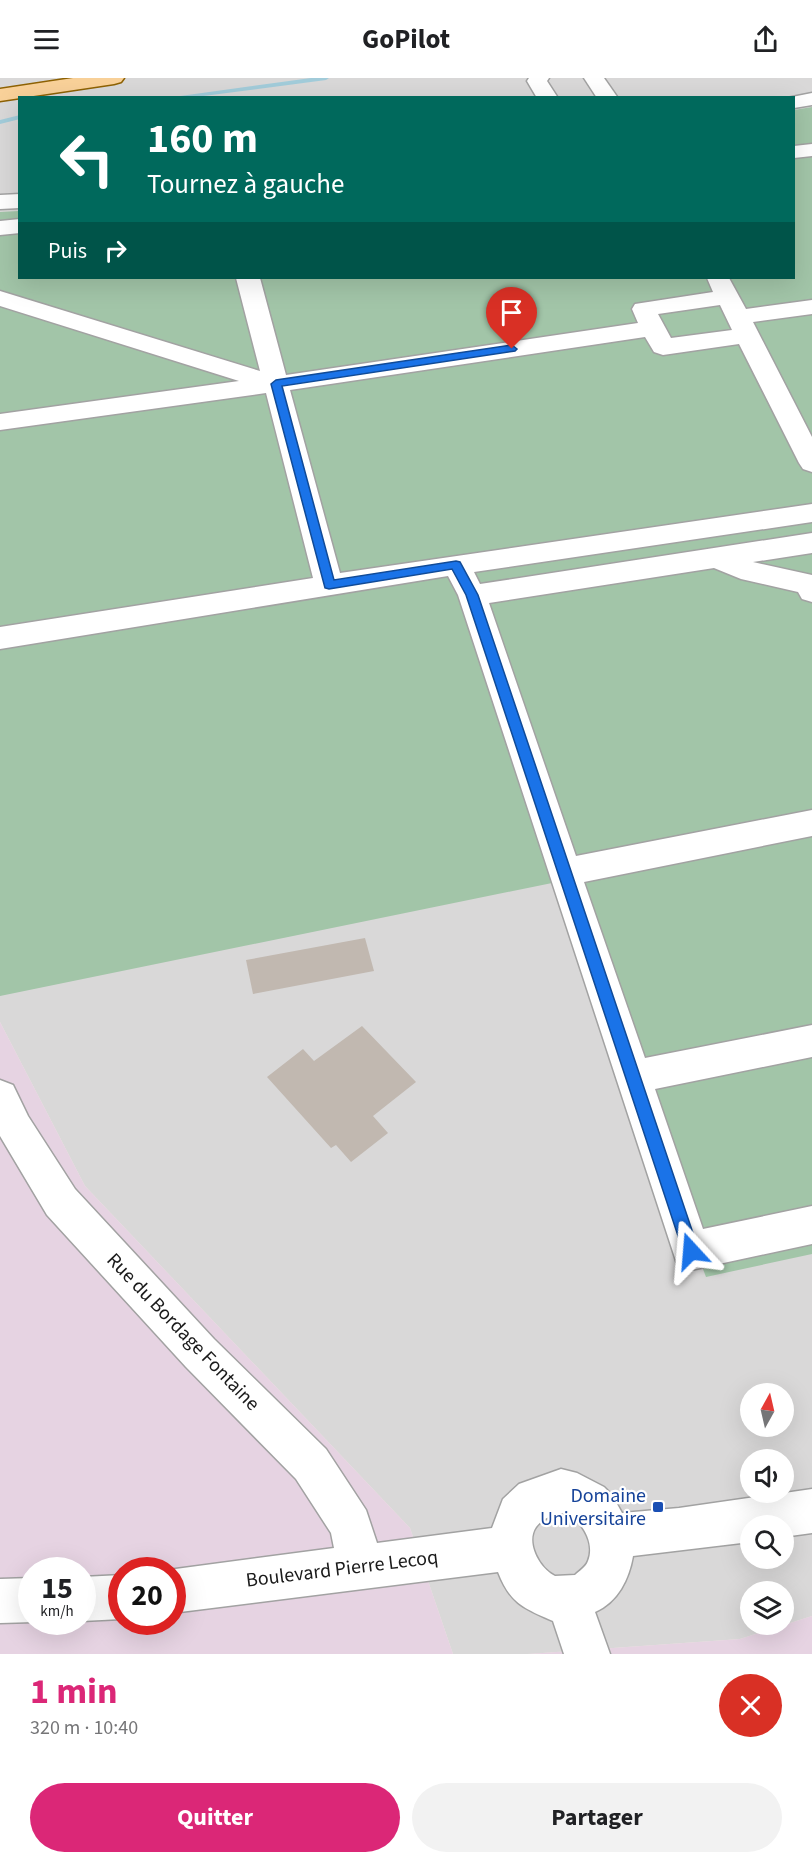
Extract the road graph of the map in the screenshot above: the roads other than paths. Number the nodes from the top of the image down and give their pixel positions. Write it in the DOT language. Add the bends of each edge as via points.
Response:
graph roads {
  1 [pos="114,78"];
  2 [pos="539,78"];
  3 [pos="594,78"];
  4 [pos="0,95"];
  5 [pos="547,96"];
  6 [pos="607,96"];
  7 [pos="812,99"];
  8 [pos="795,102"];
  9 [pos="812,150"];
  10 [pos="795,152"];
  11 [pos="18,201"];
  12 [pos="0,202"];
  13 [pos="18,226"];
  14 [pos="0,228"];
  15 [pos="248,279"];
  16 [pos="0,298"];
  17 [pos="733,307"];
  18 [pos="812,307"];
  19 [pos="653,328"];
  20 [pos="276,384"];
  21 [pos="0,422"];
  22 [pos="812,463"];
  23 [pos="812,513"];
  24 [pos="812,543"];
  25 [pos="716,557"];
  26 [pos="456,565"];
  27 [pos="329,585"];
  28 [pos="812,592"];
  29 [pos="472,595"];
  30 [pos="0,638"];
  31 [pos="812,823"];
  32 [pos="564,872"];
  33 [pos="812,1041"];
  34 [pos="633,1077"];
  35 [pos="0,1097"];
  36 [pos="812,1225"];
  37 [pos="812,1511"];
  38 [pos="610,1536"];
  39 [pos="511,1548"];
  40 [pos="360,1567"];
  41 [pos="186,1589"];
  42 [pos="569,1599"];
  43 [pos="18,1600"];
  44 [pos="0,1601"];
  45 [pos="587,1654"];
  1 -- 4 [label="main road"];
  2 -- 5 [label="street" via="537,81"];
  3 -- 6 [label="street"];
  7 -- 8 [label="street"];
  9 -- 10 [label="street"];
  11 -- 12 [label="street"];
  13 -- 14 [label="street"];
  15 -- 20 [label="street"];
  16 -- 20 [label="street"];
  17 -- 18 [label="street"];
  17 -- 19 [label="street" via="663,347"];
  17 -- 19 [label="street" via="644,309"];
  17 -- 22 [label="street"];
  19 -- 20 [label="street"];
  20 -- 21 [label="street"];
  20 -- 27 [label="street"];
  23 -- 26 [label="street"];
  24 -- 25 [label="street"];
  25 -- 28 [label="street" via="741,569 808,584"];
  25 -- 29 [label="street"];
  26 -- 27 [label="street"];
  26 -- 29 [label="street"];
  27 -- 30 [label="street"];
  29 -- 32 [label="street"];
  31 -- 32 [label="street"];
  32 -- 34 [label="street"];
  33 -- 34 [label="street"];
  34 -- 36 [label="street" via="691,1251"];
  35 -- 40 [label="street, Rue du Bordage Fontaine" via="61,1202 200,1353 311,1464 351,1525"];
  37 -- 38 [label="street"];
  38 -- 39 [label="street" via="598,1512 578,1495 561,1491 530,1500 518,1514"];
  38 -- 42 [label="street" via="607,1571 598,1585 585,1595"];
  39 -- 40 [label="street, Boulevard Pierre Lecoq"];
  39 -- 42 [label="street" via="515,1566 537,1592 553,1599"];
  40 -- 41 [label="street, Boulevard Pierre Lecoq"];
  42 -- 45 [label="street"];
  43 -- 44 [label="street"];
}
